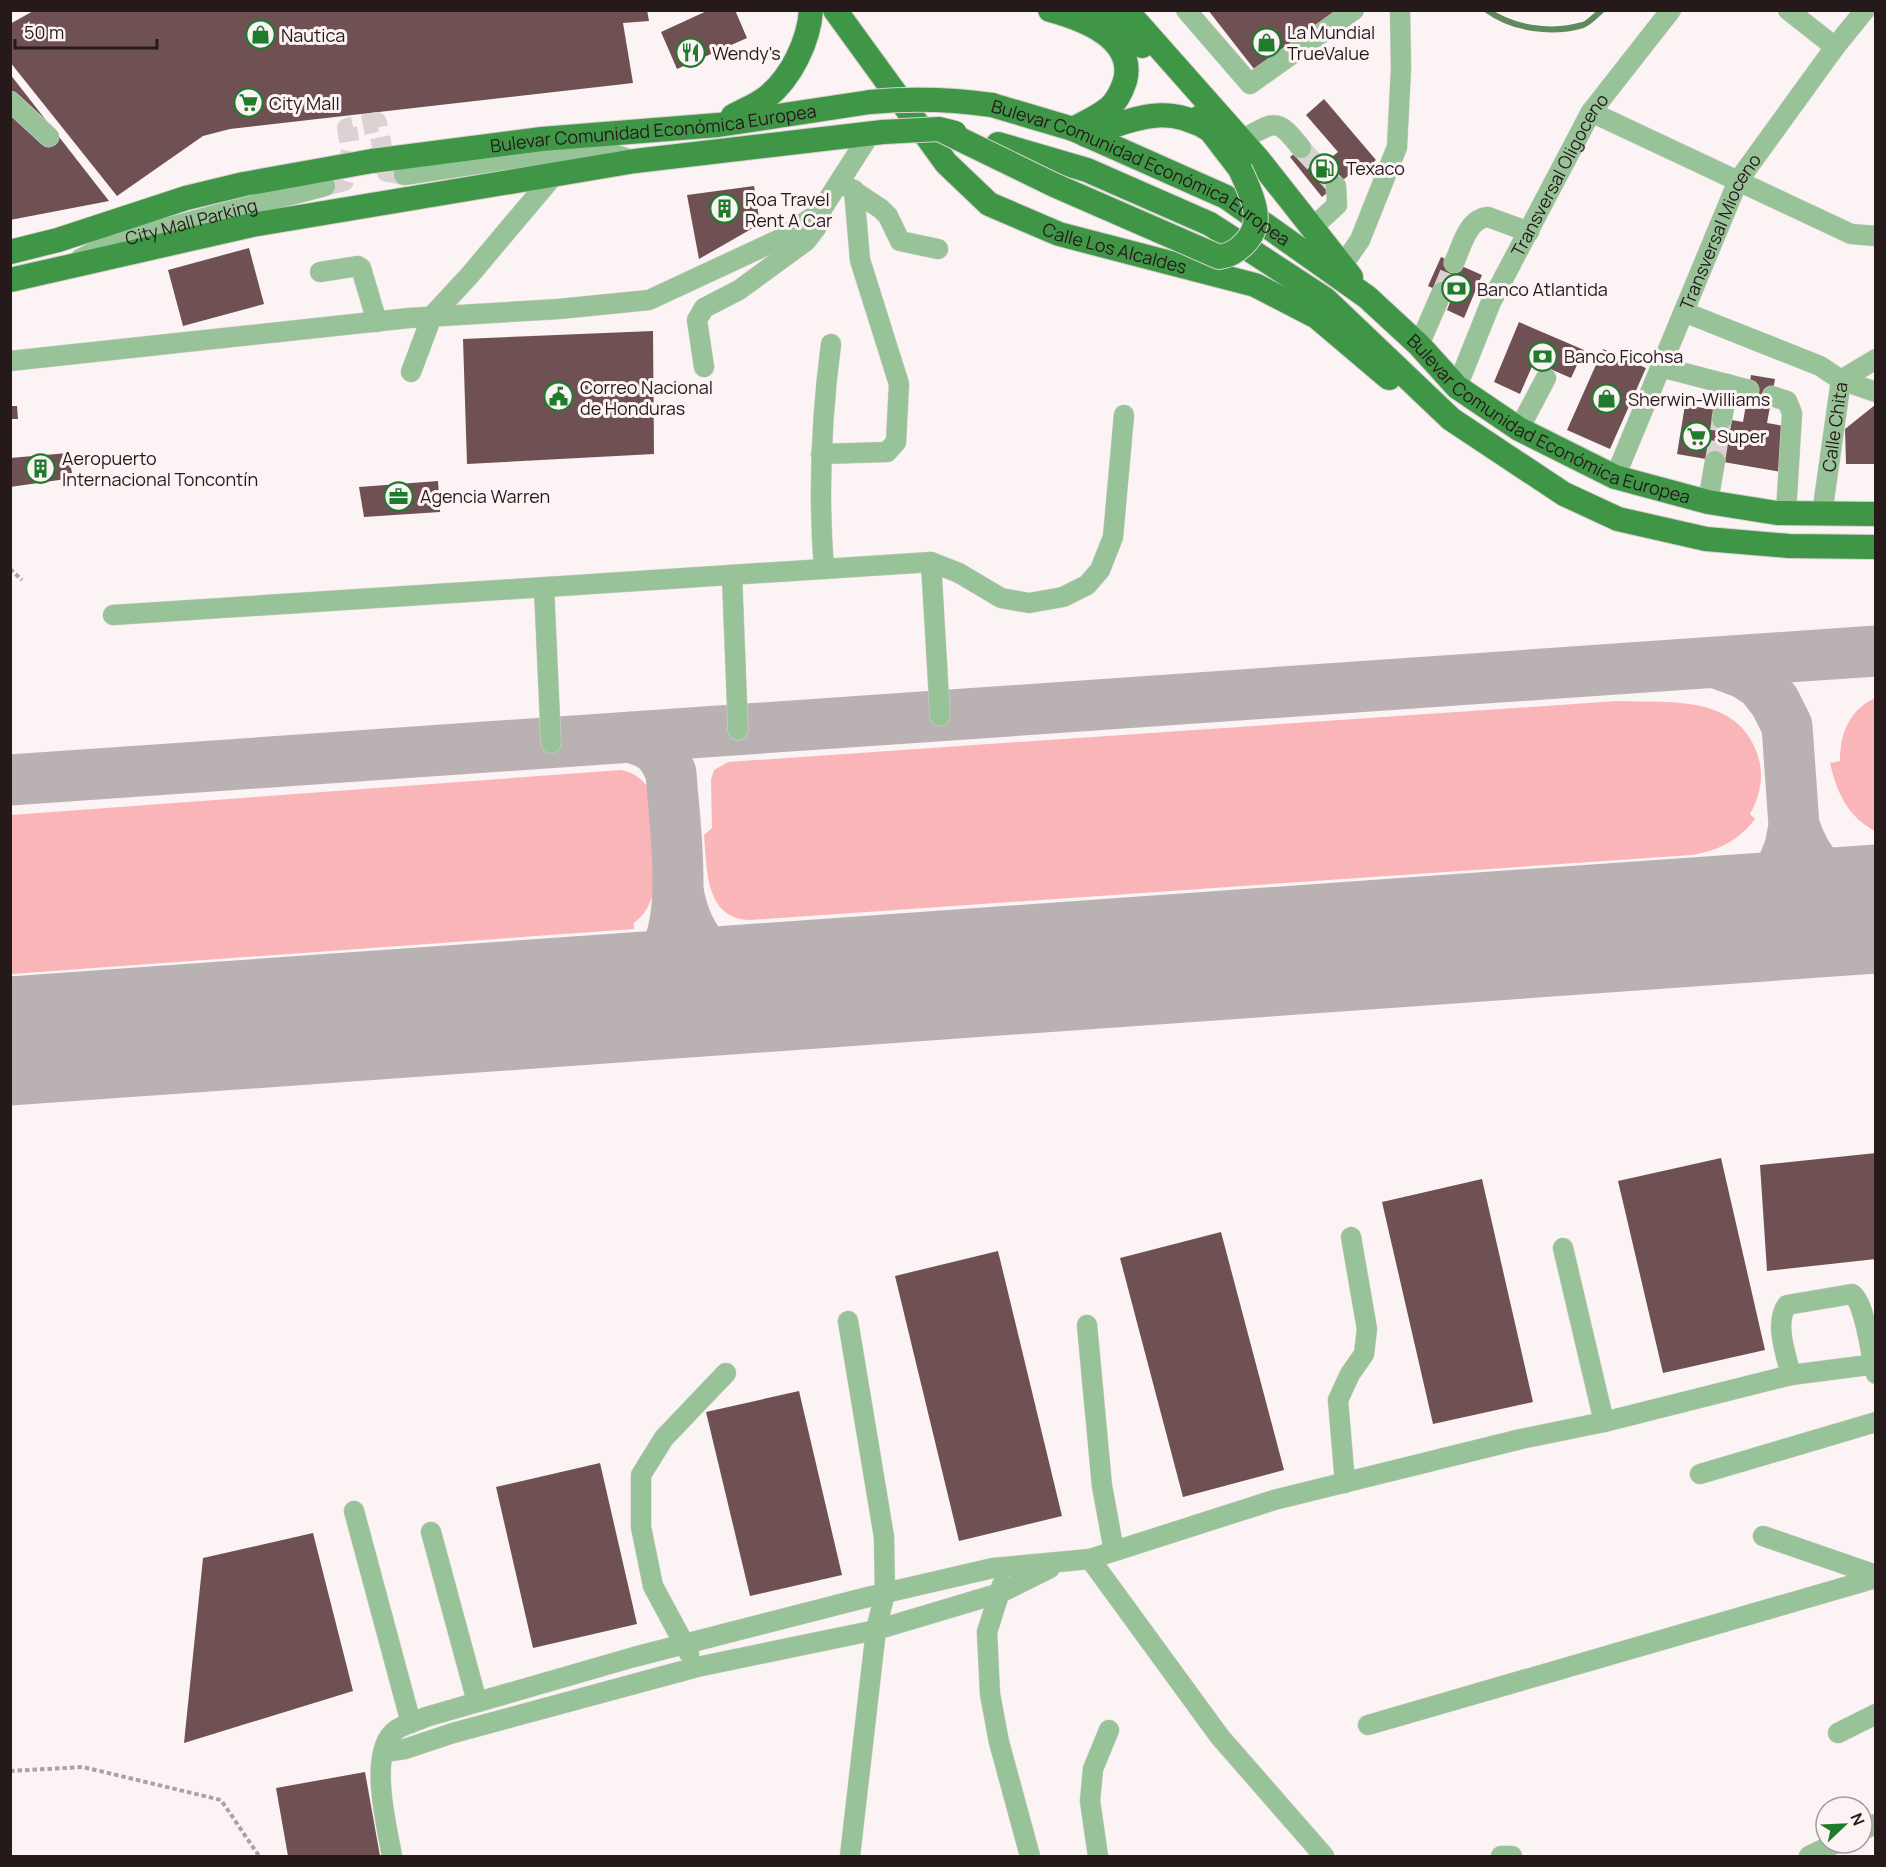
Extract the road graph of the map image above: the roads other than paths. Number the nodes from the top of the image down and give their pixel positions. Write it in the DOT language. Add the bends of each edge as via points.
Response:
graph roads {
  1 [pos="812,10"];
  2 [pos="835,10"];
  3 [pos="845,10"];
  4 [pos="858,10"];
  5 [pos="1050,10"];
  6 [pos="1097,10"];
  7 [pos="1126,10"];
  8 [pos="1186,10"];
  9 [pos="1354,10"];
  10 [pos="1400,10"];
  11 [pos="1671,10"];
  12 [pos="1788,10"];
  13 [pos="1865,10"];
  14 [pos="1835,47"];
  15 [pos="10,101"];
  16 [pos="1591,112"];
  17 [pos="718,125"];
  18 [pos="939,129"];
  19 [pos="1210,130"];
  20 [pos="1079,132"];
  21 [pos="876,133"];
  22 [pos="49,138"];
  23 [pos="1241,140"];
  24 [pos="1301,148"];
  25 [pos="635,161"];
  26 [pos="555,174"];
  27 [pos="404,175"];
  28 [pos="1738,181"];
  29 [pos="325,186"];
  30 [pos="847,186"];
  31 [pos="1336,186"];
  32 [pos="820,212"];
  33 [pos="1313,227"];
  34 [pos="1529,232"];
  35 [pos="1875,236"];
  36 [pos="938,249"];
  37 [pos="10,252"];
  38 [pos="1454,263"];
  39 [pos="1342,266"];
  40 [pos="62,268"];
  41 [pos="320,272"];
  42 [pos="10,280"];
  43 [pos="1442,292"];
  44 [pos="1367,297"];
  45 [pos="1684,312"];
  46 [pos="432,316"];
  47 [pos="377,322"];
  48 [pos="831,344"];
  49 [pos="1419,345"];
  50 [pos="1875,359"];
  51 [pos="10,361"];
  52 [pos="704,367"];
  53 [pos="1661,367"];
  54 [pos="411,372"];
  55 [pos="1546,378"];
  56 [pos="1841,380"];
  57 [pos="1728,384"];
  58 [pos="1457,387"];
  59 [pos="1749,390"];
  60 [pos="1875,392"];
  61 [pos="1772,396"];
  62 [pos="1124,416"];
  63 [pos="1451,418"];
  64 [pos="1722,419"];
  65 [pos="1519,429"];
  66 [pos="821,454"];
  67 [pos="1715,461"];
  68 [pos="1615,477"];
  69 [pos="1708,501"];
  70 [pos="1786,513"];
  71 [pos="1822,514"];
  72 [pos="1875,514"];
  73 [pos="1875,547"];
  74 [pos="931,562"];
  75 [pos="824,569"];
  76 [pos="732,575"];
  77 [pos="544,587"];
  78 [pos="113,615"];
  79 [pos="940,716"];
  80 [pos="738,730"];
  81 [pos="551,742"];
  82 [pos="1351,1237"];
  83 [pos="1563,1248"];
  84 [pos="848,1321"];
  85 [pos="1087,1325"];
  86 [pos="1875,1367"];
  87 [pos="726,1373"];
  88 [pos="1791,1375"];
  89 [pos="1604,1422"];
  90 [pos="1875,1422"];
  91 [pos="1700,1474"];
  92 [pos="1345,1483"];
  93 [pos="354,1511"];
  94 [pos="431,1532"];
  95 [pos="1763,1536"];
  96 [pos="1114,1551"];
  97 [pos="1090,1559"];
  98 [pos="1063,1562"];
  99 [pos="1005,1567"];
  100 [pos="1875,1576"];
  101 [pos="885,1593"];
  102 [pos="1000,1593"];
  103 [pos="876,1630"];
  104 [pos="683,1644"];
  105 [pos="697,1667"];
  106 [pos="477,1702"];
  107 [pos="1875,1714"];
  108 [pos="411,1723"];
  109 [pos="1368,1725"];
  110 [pos="1109,1730"];
  111 [pos="1838,1733"];
  112 [pos="384,1752"];
  113 [pos="392,1857"];
  114 [pos="850,1857"];
  115 [pos="1030,1857"];
  116 [pos="1098,1857"];
  117 [pos="1324,1857"];
  118 [pos="1501,1857"];
  119 [pos="1512,1857"];
  1 -- 17 [label="main road" via="792,68 767,97"];
  2 -- 63 [label="main road, Calle Los Alcaldes" via="946,164 989,204 1059,234 1255,285 1317,317 1410,397"];
  3 -- 4 [label="main road"];
  5 -- 20 [label="main road" via="1085,21 1126,54 1128,68 1117,98"];
  6 -- 19 [label="main road" via="1136,40"];
  7 -- 23 [label="main road"];
  8 -- 9 [label="street" via="1250,84"];
  10 -- 39 [label="street" via="1397,147 1360,240"];
  11 -- 16 [label="street, Transversal Oligoceno"];
  12 -- 14 [label="street"];
  13 -- 14 [label="street, Transversal Mioceno"];
  14 -- 28 [label="street, Transversal Mioceno"];
  15 -- 22 [label="street"];
  16 -- 28 [label="street"];
  16 -- 34 [label="street, Transversal Oligoceno"];
  17 -- 20 [label="main road, Bulevar Comunidad Económica Europea, bridge" via="911,98 992,105"];
  17 -- 37 [label="main road, Bulevar Comunidad Económica Europea" via="542,139 372,161 186,198"];
  18 -- 19 [label="main road, bridge" via="1054,185 1219,257 1247,242 1256,223 1256,210 1240,170"];
  18 -- 21 [label="main road, Bulevar Comunidad Económica Europea, bridge"];
  18 -- 63 [label="main road, Bulevar Comunidad Económica Europea, bridge" via="1087,170 1210,224 1325,299"];
  19 -- 20 [label="main road" via="1191,118 1171,113"];
  20 -- 44 [label="main road, Bulevar Comunidad Económica Europea" via="1226,197"];
  21 -- 25 [label="main road, Bulevar Comunidad Económica Europea"];
  21 -- 30 [label="street"];
  23 -- 24 [label="street" via="1276,125 1285,128"];
  23 -- 33 [label="main road"];
  25 -- 26 [label="main road, Bulevar Comunidad Económica Europea"];
  25 -- 27 [label="street" via="603,151 550,153"];
  26 -- 40 [label="main road, Bulevar Comunidad Económica Europea" via="252,225"];
  26 -- 46 [label="street"];
  28 -- 35 [label="street" via="1851,234"];
  28 -- 45 [label="street, Transversal Mioceno"];
  29 -- 40 [label="street, City Mall Parking" via="113,242"];
  30 -- 32 [label="street"];
  30 -- 36 [label="street" via="881,208 900,241"];
  30 -- 66 [label="street" via="860,260 899,384 896,442 887,452"];
  31 -- 33 [label="street" via="1338,205"];
  32 -- 46 [label="street" via="778,240 648,300"];
  32 -- 52 [label="street" via="816,228 806,241 746,286 704,309 697,320"];
  33 -- 39 [label="main road"];
  34 -- 38 [label="street" via="1481,217 1473,222"];
  34 -- 58 [label="street, Transversal Oligoceno" via="1491,302"];
  39 -- 44 [label="main road"];
  40 -- 42 [label="main road, Bulevar Comunidad Económica Europea"];
  41 -- 47 [label="street" via="361,268"];
  43 -- 49 [label="street"];
  44 -- 49 [label="main road, Bulevar Comunidad Económica Europea"];
  45 -- 53 [label="street, Transversal Mioceno"];
  45 -- 56 [label="street" via="1820,366"];
  46 -- 47 [label="street"];
  46 -- 54 [label="street"];
  47 -- 51 [label="street"];
  48 -- 66 [label="street"];
  49 -- 58 [label="main road, Bulevar Comunidad Económica Europea"];
  50 -- 56 [label="street, Calle Chita"];
  53 -- 57 [label="street"];
  53 -- 68 [label="street, Transversal Mioceno"];
  55 -- 65 [label="street"];
  56 -- 60 [label="street"];
  56 -- 71 [label="street, Calle Chita"];
  57 -- 59 [label="street"];
  57 -- 64 [label="street"];
  58 -- 65 [label="main road, Bulevar Comunidad Económica Europea"];
  61 -- 70 [label="street" via="1787,401 1792,413"];
  62 -- 74 [label="street" via="1113,537 1100,570 1087,585 1063,597 1029,603 1001,598 959,573"];
  63 -- 73 [label="main road, Bulevar Comunidad Económica Europea" via="1564,494 1618,519 1706,539 1789,546"];
  65 -- 68 [label="main road, Bulevar Comunidad Económica Europea"];
  66 -- 75 [label="street" via="819,509"];
  67 -- 69 [label="street"];
  68 -- 69 [label="main road, Bulevar Comunidad Económica Europea"];
  69 -- 70 [label="main road, Bulevar Comunidad Económica Europea"];
  70 -- 71 [label="main road, Bulevar Comunidad Económica Europea"];
  71 -- 72 [label="main road, Bulevar Comunidad Económica Europea"];
  74 -- 75 [label="street"];
  74 -- 79 [label="street"];
  75 -- 76 [label="street"];
  76 -- 77 [label="street"];
  76 -- 80 [label="street"];
  77 -- 78 [label="street"];
  77 -- 81 [label="street"];
  82 -- 92 [label="street" via="1367,1329 1364,1354 1338,1400"];
  83 -- 89 [label="street"];
  84 -- 101 [label="street" via="884,1537"];
  85 -- 96 [label="street" via="1102,1486"];
  86 -- 88 [label="street"];
  86 -- 88 [label="street" via="1863,1313 1852,1294 1787,1305 1782,1311 1784,1348"];
  87 -- 104 [label="street" via="664,1438 641,1475 641,1527 653,1586"];
  88 -- 89 [label="street"];
  89 -- 92 [label="street"];
  90 -- 91 [label="street"];
  92 -- 96 [label="street" via="1274,1500"];
  93 -- 108 [label="street"];
  94 -- 106 [label="street"];
  95 -- 100 [label="street"];
  96 -- 97 [label="street"];
  97 -- 98 [label="street"];
  97 -- 117 [label="street" via="1221,1737"];
  98 -- 99 [label="street"];
  98 -- 102 [label="street"];
  99 -- 101 [label="street"];
  99 -- 102 [label="street"];
  100 -- 109 [label="street"];
  101 -- 103 [label="street"];
  101 -- 104 [label="street"];
  102 -- 103 [label="street"];
  102 -- 115 [label="street" via="987,1632 990,1694"];
  103 -- 105 [label="street"];
  103 -- 114 [label="street"];
  104 -- 105 [label="street"];
  104 -- 106 [label="street"];
  105 -- 112 [label="street"];
  106 -- 108 [label="street"];
  107 -- 111 [label="street"];
  108 -- 112 [label="street" via="396,1730"];
  110 -- 116 [label="street" via="1093,1769 1090,1801"];
  112 -- 113 [label="street" via="380,1778"];
  118 -- 119 [label="street"];
}
